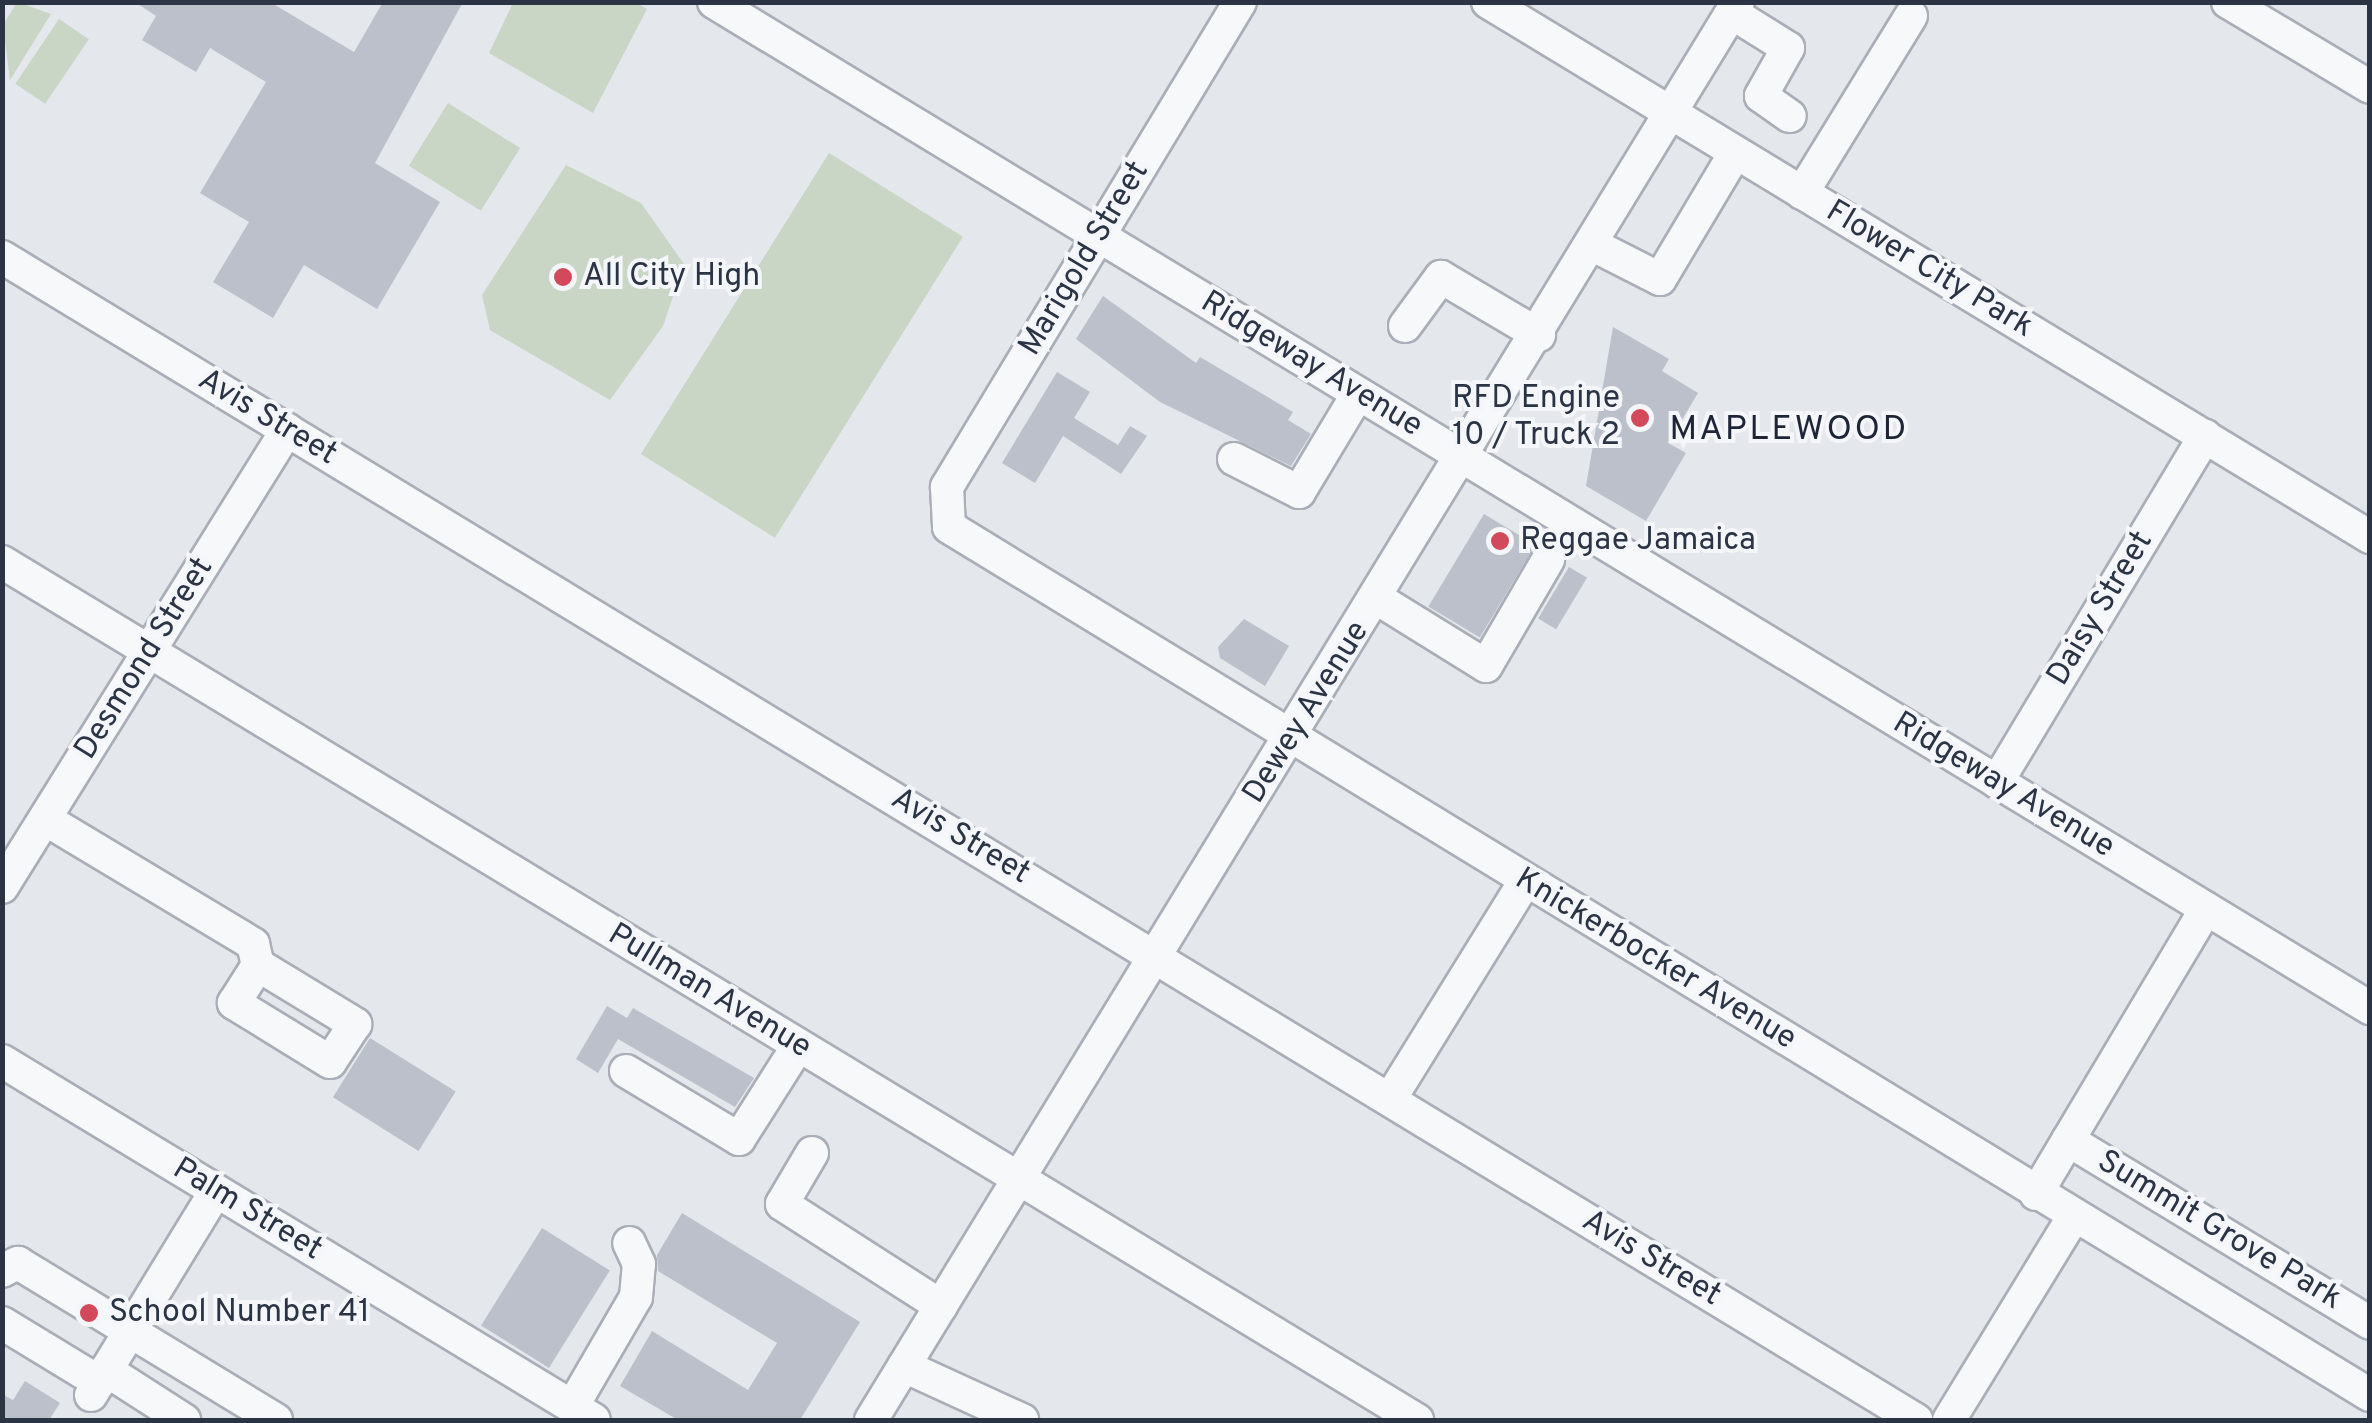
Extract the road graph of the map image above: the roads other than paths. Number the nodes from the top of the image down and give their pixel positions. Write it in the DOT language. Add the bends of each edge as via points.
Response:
graph roads {
  1 [pos="714,2"];
  2 [pos="1240,2"];
  3 [pos="1488,2"];
  4 [pos="2228,2"];
  5 [pos="1735,8"];
  6 [pos="1912,16"];
  7 [pos="2370,87"];
  8 [pos="1671,114"];
  9 [pos="1790,116"];
  10 [pos="1735,153"];
  11 [pos="1802,193"];
  12 [pos="1099,236"];
  13 [pos="1592,245"];
  14 [pos="2,256"];
  15 [pos="1405,326"];
  16 [pos="1539,335"];
  17 [pos="1358,394"];
  18 [pos="287,430"];
  19 [pos="2205,436"];
  20 [pos="1464,458"];
  21 [pos="1234,460"];
  22 [pos="944,520"];
  23 [pos="2370,537"];
  24 [pos="1548,560"];
  25 [pos="2,562"];
  26 [pos="1378,599"];
  27 [pos="149,652"];
  28 [pos="1292,738"];
  29 [pos="1997,782"];
  30 [pos="45,819"];
  31 [pos="1525,881"];
  32 [pos="2,887"];
  33 [pos="2206,909"];
  34 [pos="1157,956"];
  35 [pos="258,965"];
  36 [pos="2370,1008"];
  37 [pos="798,1046"];
  38 [pos="2,1061"];
  39 [pos="626,1070"];
  40 [pos="1390,1099"];
  41 [pos="2068,1140"];
  42 [pos="812,1152"];
  43 [pos="1019,1180"];
  44 [pos="216,1191"];
  45 [pos="2036,1194"];
  46 [pos="2074,1216"];
  47 [pos="629,1244"];
  48 [pos="2,1270"];
  49 [pos="941,1306"];
  50 [pos="2370,1322"];
  51 [pos="2,1323"];
  52 [pos="129,1332"];
  53 [pos="904,1366"];
  54 [pos="99,1383"];
  55 [pos="2370,1396"];
  56 [pos="951,1409"];
  57 [pos="583,1414"];
  58 [pos="184,1420"];
  59 [pos="276,1420"];
  60 [pos="870,1420"];
  61 [pos="1022,1420"];
  62 [pos="1417,1420"];
  63 [pos="1916,1420"];
  64 [pos="1949,1420"];
  1 -- 12 [label="street, Ridgeway Avenue"];
  2 -- 12 [label="street, Marigold Street"];
  3 -- 8 [label="street, Flower City Park"];
  4 -- 7 [label="street"];
  5 -- 8 [label="street, Dewey Avenue"];
  5 -- 9 [label="street" via="1788,48 1761,96"];
  6 -- 11 [label="street"];
  8 -- 10 [label="street, Flower City Park"];
  8 -- 13 [label="street, Dewey Avenue"];
  10 -- 11 [label="street, Flower City Park"];
  10 -- 13 [label="street" via="1660,279"];
  11 -- 19 [label="street, Flower City Park"];
  12 -- 17 [label="street, Ridgeway Avenue"];
  12 -- 22 [label="street, Marigold Street" via="947,487"];
  13 -- 16 [label="street, Dewey Avenue"];
  14 -- 18 [label="street, Avis Street"];
  15 -- 16 [label="street" via="1441,278"];
  16 -- 20 [label="street, Dewey Avenue"];
  17 -- 20 [label="street, Ridgeway Avenue"];
  17 -- 21 [label="street" via="1299,492"];
  18 -- 27 [label="street, Desmond Street"];
  18 -- 34 [label="street, Avis Street"];
  19 -- 23 [label="street, Flower City Park"];
  19 -- 29 [label="street, Daisy Street"];
  20 -- 26 [label="street, Dewey Avenue"];
  20 -- 29 [label="street, Ridgeway Avenue"];
  22 -- 28 [label="street, Knickerbocker Avenue"];
  24 -- 26 [label="street" via="1486,666"];
  25 -- 27 [label="street, Pullman Avenue"];
  26 -- 28 [label="street, Dewey Avenue"];
  27 -- 30 [label="street, Desmond Street"];
  27 -- 37 [label="street, Pullman Avenue"];
  28 -- 31 [label="street, Knickerbocker Avenue"];
  28 -- 34 [label="street, Dewey Avenue"];
  29 -- 33 [label="street, Ridgeway Avenue"];
  30 -- 32 [label="street, Desmond Street"];
  30 -- 35 [label="street" via="253,944"];
  31 -- 40 [label="street"];
  31 -- 45 [label="street, Knickerbocker Avenue"];
  33 -- 36 [label="street, Ridgeway Avenue"];
  33 -- 41 [label="street, Summit Grove Park"];
  34 -- 40 [label="street, Avis Street"];
  34 -- 43 [label="street, Dewey Avenue"];
  37 -- 39 [label="street" via="738,1140"];
  37 -- 43 [label="street, Pullman Avenue"];
  38 -- 44 [label="street, Palm Street"];
  40 -- 63 [label="street, Avis Street"];
  41 -- 45 [label="street, Summit Grove Park"];
  41 -- 50 [label="street, Summit Grove Park"];
  42 -- 49 [label="street" via="782,1204"];
  43 -- 49 [label="street, Dewey Avenue"];
  43 -- 62 [label="street, Pullman Avenue"];
  44 -- 52 [label="street"];
  44 -- 57 [label="street, Palm Street"];
  45 -- 46 [label="street, Knickerbocker Avenue"];
  46 -- 55 [label="street, Knickerbocker Avenue"];
  46 -- 64 [label="street"];
  47 -- 57 [label="street" via="640,1264 636,1297"];
  48 -- 52 [label="street" via="18,1263"];
  49 -- 53 [label="street, Dewey Avenue"];
  51 -- 54 [label="street"];
  52 -- 54 [label="street"];
  52 -- 59 [label="street"];
  53 -- 56 [label="street"];
  53 -- 60 [label="street, Dewey Avenue"];
  54 -- 58 [label="street"];
  56 -- 61 [label="street" via="980,1398"];
}
